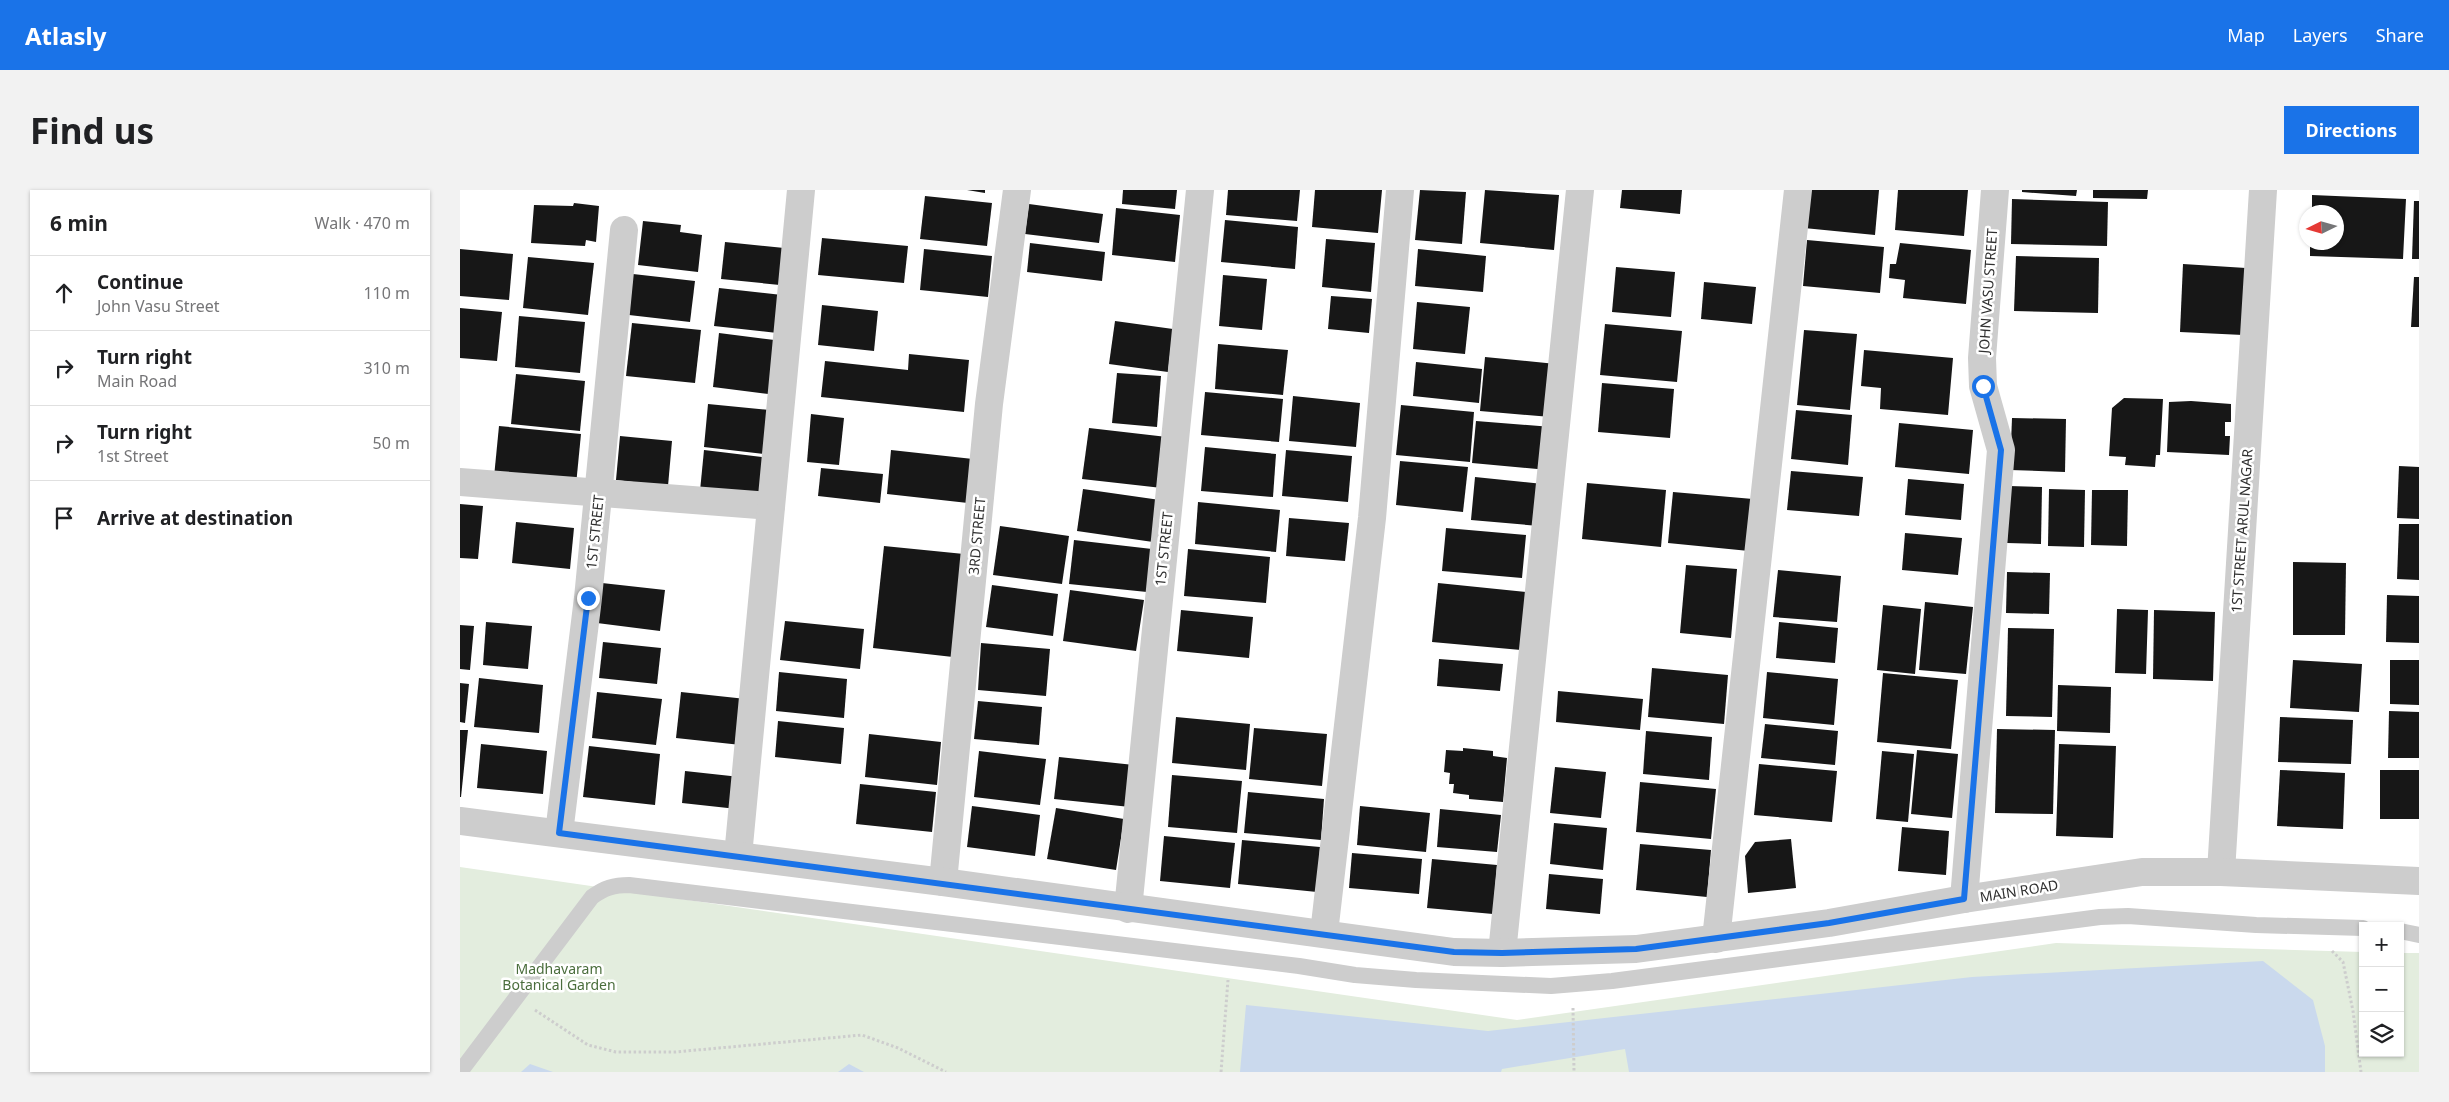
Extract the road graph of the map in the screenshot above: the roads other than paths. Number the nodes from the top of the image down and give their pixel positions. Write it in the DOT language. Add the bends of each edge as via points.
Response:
graph roads {
  1 [pos="801,190"];
  2 [pos="1017,190"];
  3 [pos="1200,190"];
  4 [pos="1400,190"];
  5 [pos="1580,190"];
  6 [pos="1798,190"];
  7 [pos="1995,190"];
  8 [pos="2263,190"];
  9 [pos="624,230"];
  10 [pos="460,482"];
  11 [pos="600,493"];
  12 [pos="771,506"];
  13 [pos="460,821"];
  14 [pos="559,833"];
  15 [pos="738,856"];
  16 [pos="2221,872"];
  17 [pos="2419,881"];
  18 [pos="943,882"];
  19 [pos="1964,899"];
  20 [pos="1128,909"];
  21 [pos="2359,928"];
  22 [pos="2404,932"];
  23 [pos="1324,933"];
  24 [pos="2419,935"];
  25 [pos="1716,939"];
  26 [pos="1502,953"];
  27 [pos="460,1072"];
  1 -- 12 [label="street"];
  2 -- 18 [label="street, 3RD STREET" via="990,404"];
  3 -- 20 [label="street, 1ST STREET"];
  4 -- 23 [label="street" via="1372,518"];
  5 -- 26 [label="street"];
  6 -- 25 [label="street"];
  7 -- 19 [label="street, JOHN VASU STREET" via="1982,358 1983,386 2001,450"];
  8 -- 16 [label="street, 1ST STREET ARUL NAGAR"];
  9 -- 11 [label="street, 1ST STREET"];
  10 -- 11 [label="street"];
  11 -- 12 [label="street"];
  11 -- 14 [label="street, 1ST STREET"];
  12 -- 15 [label="street"];
  13 -- 14 [label="street, MAIN ROAD"];
  14 -- 15 [label="street, MAIN ROAD"];
  15 -- 18 [label="street, MAIN ROAD"];
  16 -- 17 [label="street, MAIN ROAD"];
  16 -- 19 [label="street, MAIN ROAD" via="2142,872"];
  18 -- 20 [label="street, MAIN ROAD"];
  19 -- 25 [label="street, MAIN ROAD"];
  20 -- 23 [label="street, MAIN ROAD"];
  21 -- 27 [label="lane" via="2100,917 1671,974 1551,986 1407,979 614,885 592,897"];
  22 -- 24 [label="lane"];
  23 -- 26 [label="street, MAIN ROAD" via="1454,952"];
  25 -- 26 [label="street, MAIN ROAD" via="1636,949"];
}
